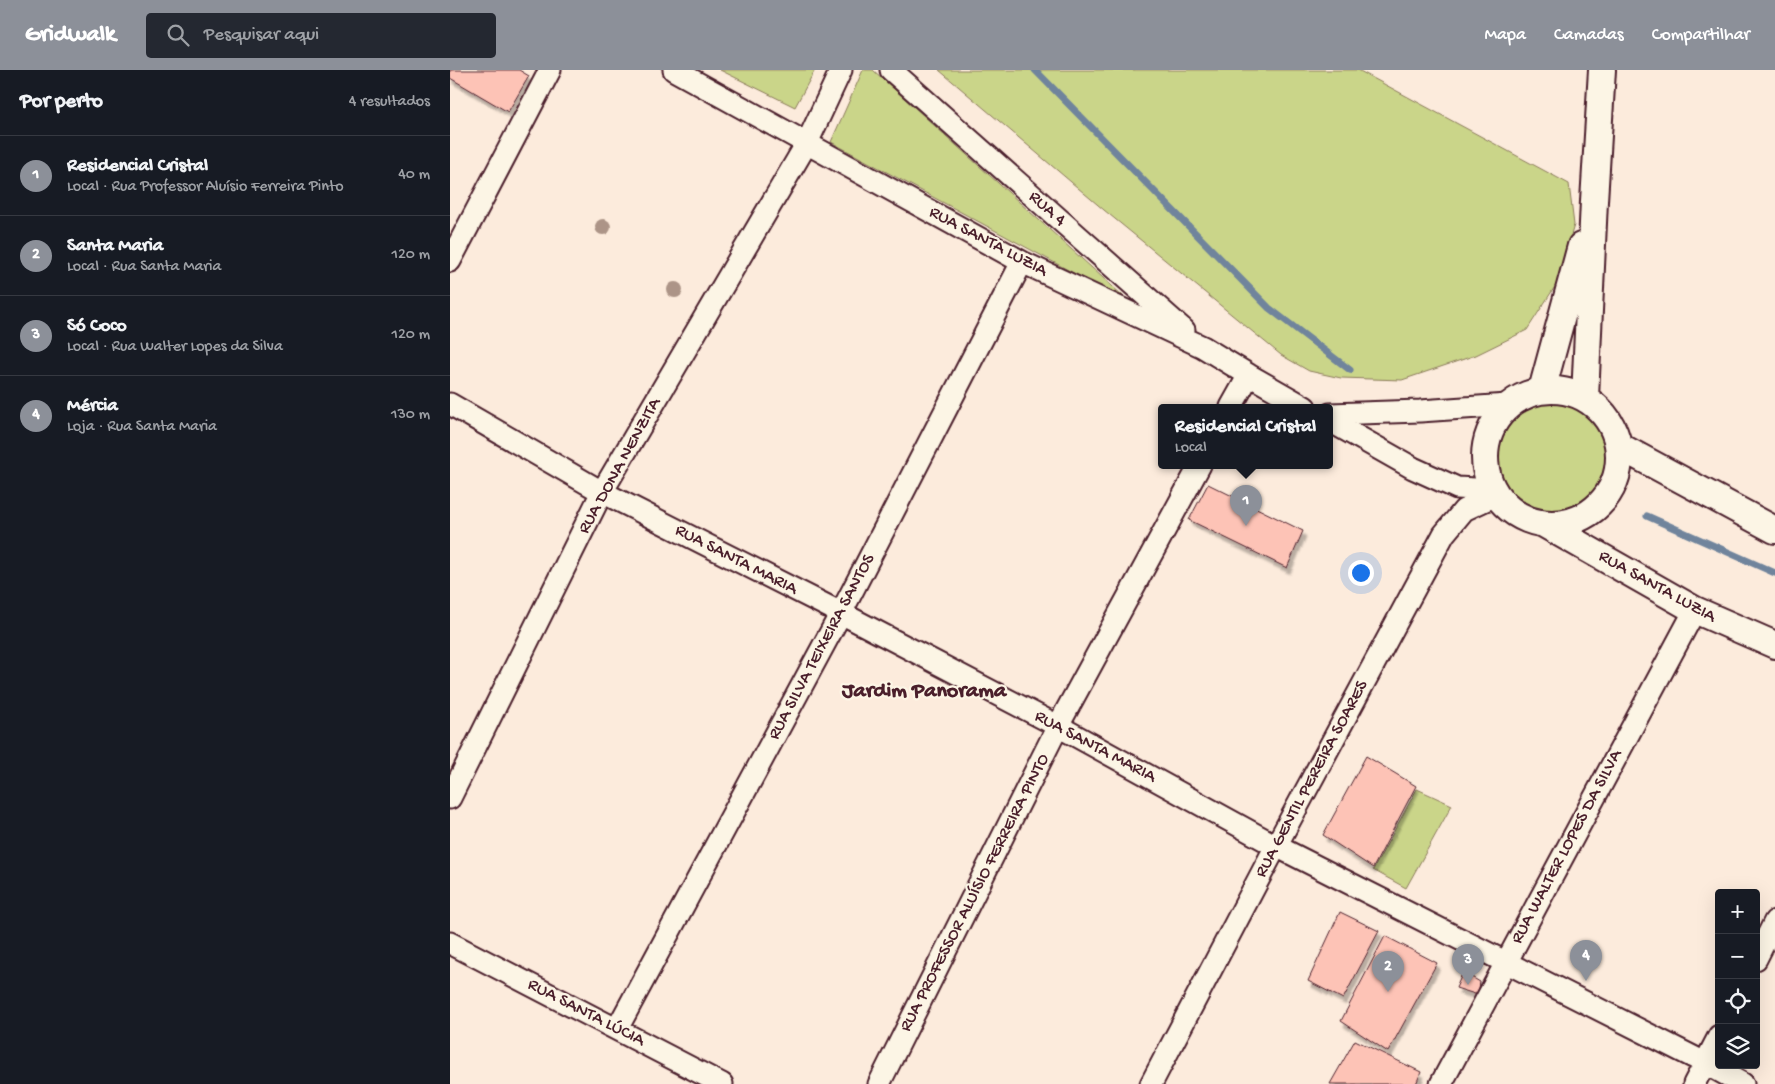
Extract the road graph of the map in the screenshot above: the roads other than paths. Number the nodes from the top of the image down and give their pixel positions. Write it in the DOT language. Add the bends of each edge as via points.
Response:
graph roads {
  1 [pos="550,70"];
  2 [pos="674,70"];
  3 [pos="841,70"];
  4 [pos="891,70"];
  5 [pos="1602,70"];
  6 [pos="807,143"];
  7 [pos="1594,201"];
  8 [pos="450,261"];
  9 [pos="1022,262"];
  10 [pos="1203,347"];
  11 [pos="1248,375"];
  12 [pos="1542,390"];
  13 [pos="1585,398"];
  14 [pos="450,404"];
  15 [pos="1233,404"];
  16 [pos="1300,404"];
  17 [pos="1508,405"];
  18 [pos="1333,414"];
  19 [pos="1333,423"];
  20 [pos="1619,446"];
  21 [pos="1198,469"];
  22 [pos="602,492"];
  23 [pos="1495,492"];
  24 [pos="1542,523"];
  25 [pos="1775,530"];
  26 [pos="1695,610"];
  27 [pos="841,613"];
  28 [pos="1775,645"];
  29 [pos="1058,726"];
  30 [pos="450,798"];
  31 [pos="1276,846"];
  32 [pos="1775,921"];
  33 [pos="450,943"];
  34 [pos="1760,951"];
  35 [pos="1506,962"];
  36 [pos="617,1029"];
  37 [pos="1715,1044"];
  38 [pos="1705,1063"];
  39 [pos="722,1084"];
  40 [pos="879,1084"];
  41 [pos="1150,1084"];
  42 [pos="1441,1084"];
  43 [pos="1694,1084"];
  44 [pos="1743,1084"];
  1 -- 8 [label="street"];
  2 -- 6 [label="street, RUA SANTA LUZIA"];
  3 -- 6 [label="street, RUA DONA NENZITA"];
  4 -- 10 [label="street, RUA 4"];
  5 -- 7 [label="street"];
  6 -- 9 [label="street, RUA SANTA LUZIA"];
  6 -- 22 [label="street, RUA DONA NENZITA"];
  7 -- 12 [label="street"];
  7 -- 13 [label="street"];
  9 -- 10 [label="street, RUA SANTA LUZIA"];
  9 -- 27 [label="street, RUA SILVA TEIXEIRA SANTOS"];
  10 -- 11 [label="street, RUA SANTA LUZIA"];
  11 -- 15 [label="street"];
  11 -- 16 [label="street, RUA SANTA LUZIA"];
  12 -- 13 [label="street"];
  12 -- 17 [label="street"];
  13 -- 20 [label="street" via="1601,410 1613,427"];
  14 -- 22 [label="street, RUA SANTA MARIA"];
  17 -- 18 [label="street"];
  17 -- 23 [label="street" via="1490,430 1484,461"];
  19 -- 23 [label="street" via="1457,488"];
  20 -- 24 [label="street" via="1618,471 1608,494 1591,512 1568,522"];
  20 -- 25 [label="street"];
  21 -- 29 [label="street, RUA PROFESSOR ALUÍSIO FERREIRA PINTO"];
  22 -- 27 [label="street, RUA SANTA MARIA"];
  22 -- 30 [label="street, RUA DONA NENZITA"];
  23 -- 24 [label="street" via="1516,514"];
  23 -- 31 [label="street, RUA GENTIL PEREIRA SOARES" via="1464,510 1444,534"];
  24 -- 26 [label="street, RUA SANTA LUZIA"];
  26 -- 28 [label="street, RUA SANTA LUZIA"];
  26 -- 35 [label="street, RUA WALTER LOPES DA SILVA"];
  27 -- 29 [label="street, RUA SANTA MARIA"];
  27 -- 36 [label="street, RUA SILVA TEIXEIRA SANTOS"];
  29 -- 31 [label="street, RUA SANTA MARIA"];
  29 -- 40 [label="street, RUA PROFESSOR ALUÍSIO FERREIRA PINTO"];
  31 -- 35 [label="street, RUA SANTA MARIA"];
  31 -- 41 [label="street, RUA GENTIL PEREIRA SOARES"];
  32 -- 34 [label="street"];
  33 -- 36 [label="street, RUA SANTA LÚCIA"];
  35 -- 38 [label="street, RUA SANTA MARIA"];
  35 -- 42 [label="street, RUA WALTER LOPES DA SILVA"];
  36 -- 39 [label="street, RUA SANTA LÚCIA"];
  37 -- 38 [label="street"];
  38 -- 43 [label="street"];
  38 -- 44 [label="street, RUA SANTA MARIA"];
}
